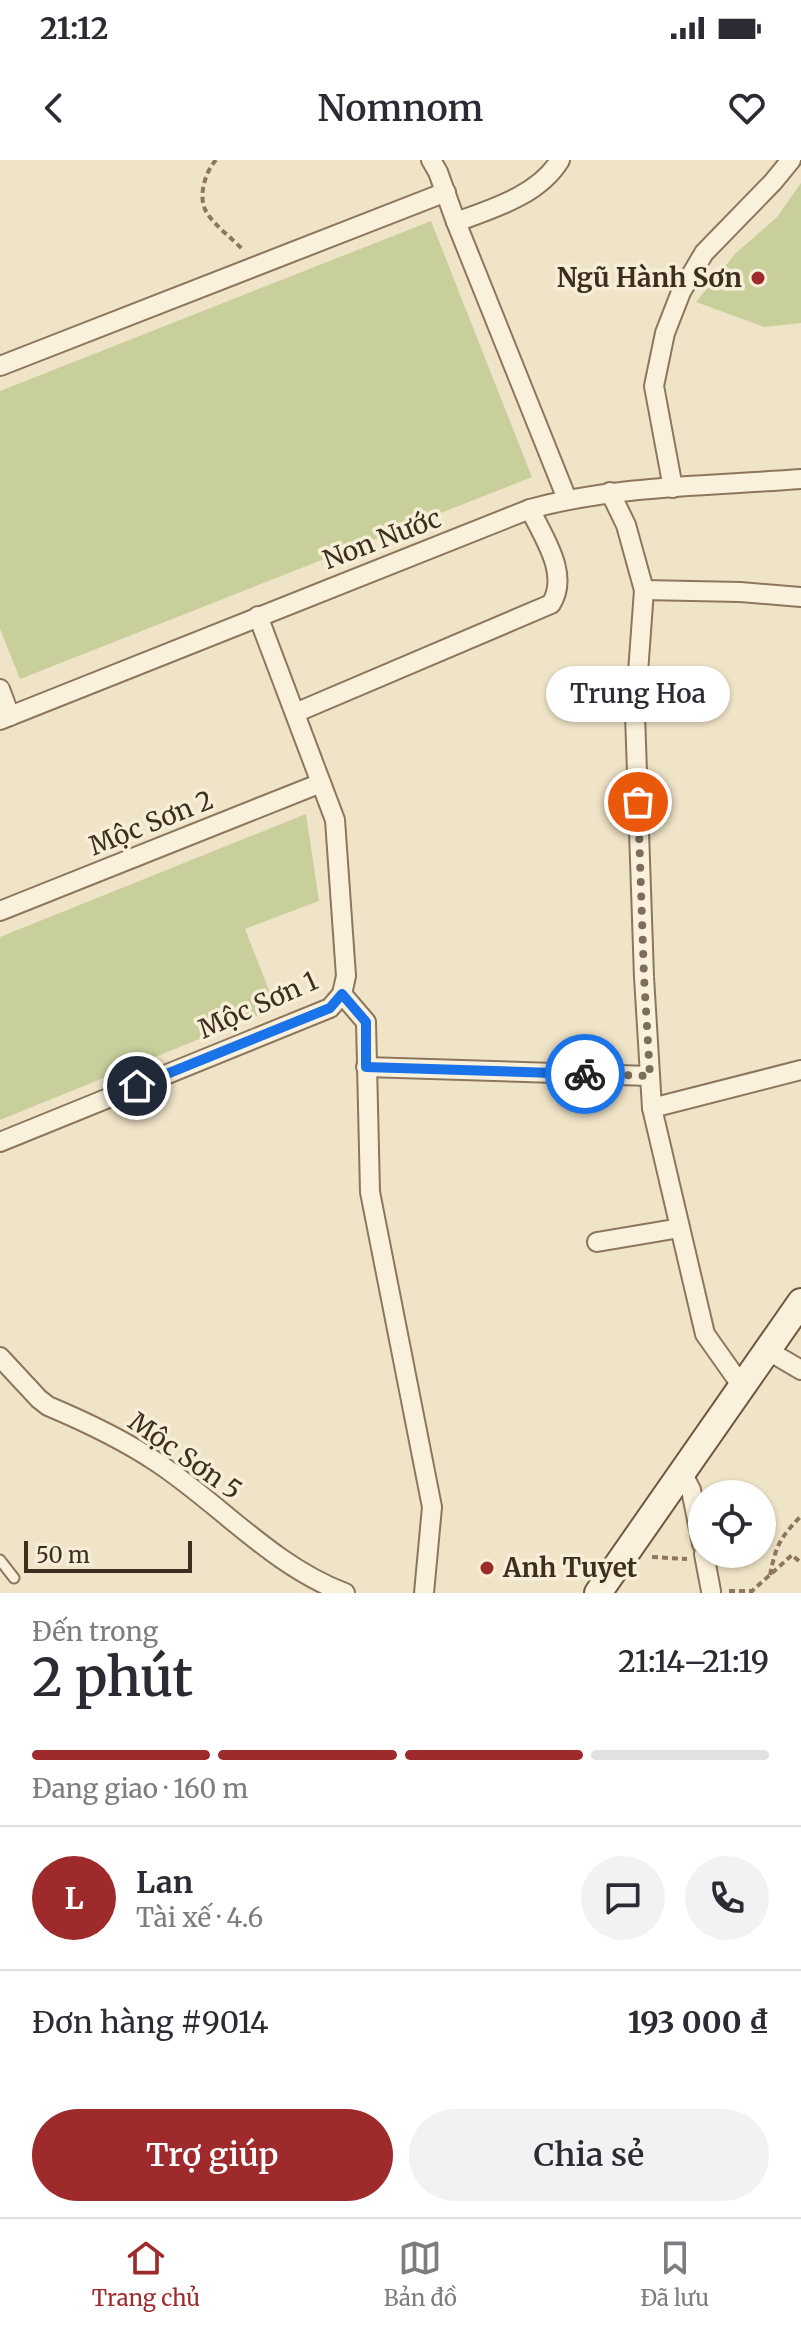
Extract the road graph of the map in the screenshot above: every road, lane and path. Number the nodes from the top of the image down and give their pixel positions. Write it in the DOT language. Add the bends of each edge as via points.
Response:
graph roads {
  1 [pos="216,160"];
  2 [pos="431,160"];
  3 [pos="560,160"];
  4 [pos="791,160"];
  5 [pos="446,192"];
  6 [pos="456,222"];
  7 [pos="258,265"];
  8 [pos="0,366"];
  9 [pos="801,479"];
  10 [pos="673,488"];
  11 [pos="610,492"];
  12 [pos="567,499"];
  13 [pos="530,509"];
  14 [pos="644,590"];
  15 [pos="801,597"];
  16 [pos="258,616"];
  17 [pos="0,689"];
  18 [pos="295,713"];
  19 [pos="5,718"];
  20 [pos="321,783"];
  21 [pos="0,911"];
  22 [pos="344,985"];
  23 [pos="366,1067"];
  24 [pos="801,1070"];
  25 [pos="650,1076"];
  26 [pos="652,1108"];
  27 [pos="0,1142"];
  28 [pos="680,1228"];
  29 [pos="597,1242"];
  30 [pos="801,1302"];
  31 [pos="767,1350"];
  32 [pos="2,1362"];
  33 [pos="801,1370"];
  34 [pos="741,1385"];
  35 [pos="682,1472"];
  36 [pos="688,1484"];
  37 [pos="801,1516"];
  38 [pos="688,1554"];
  39 [pos="648,1557"];
  40 [pos="0,1560"];
  41 [pos="801,1563"];
  42 [pos="707,1568"];
  43 [pos="770,1576"];
  44 [pos="14,1578"];
  45 [pos="711,1591"];
  46 [pos="345,1593"];
  47 [pos="424,1593"];
  48 [pos="598,1593"];
  1 -- 7 [label="path" via="208,168 202,193 206,212"];
  2 -- 5 [label="street"];
  3 -- 6 [label="street" via="552,173 508,202"];
  4 -- 10 [label="street" via="704,253 665,333 654,386"];
  5 -- 6 [label="street"];
  5 -- 7 [label="street"];
  6 -- 12 [label="street"];
  7 -- 8 [label="street"];
  9 -- 10 [label="street, Non Nước"];
  10 -- 11 [label="street, Non Nước"];
  11 -- 12 [label="street, Non Nước"];
  11 -- 14 [label="street" via="626,525"];
  12 -- 13 [label="street, Non Nước"];
  13 -- 16 [label="street, Non Nước"];
  13 -- 18 [label="street" via="557,571 558,589 551,604"];
  14 -- 15 [label="street"];
  14 -- 25 [label="street" via="635,714"];
  16 -- 18 [label="street"];
  16 -- 19 [label="street, Non Nước"];
  17 -- 19 [label="street"];
  18 -- 20 [label="street"];
  20 -- 21 [label="street, Mộc Sơn 2"];
  20 -- 22 [label="street" via="335,820"];
  22 -- 23 [label="street" via="366,1022"];
  22 -- 27 [label="street, Mộc Sơn 1" via="330,1008"];
  23 -- 25 [label="street"];
  23 -- 47 [label="street" via="370,1192 432,1507"];
  24 -- 26 [label="street"];
  25 -- 26 [label="street"];
  26 -- 28 [label="street"];
  28 -- 29 [label="street"];
  28 -- 34 [label="street" via="705,1334"];
  30 -- 31 [label="street"];
  31 -- 33 [label="street"];
  31 -- 34 [label="street"];
  32 -- 46 [label="street, Mộc Sơn 5" via="48,1406 159,1463 299,1571"];
  34 -- 35 [label="street"];
  35 -- 36 [label="street"];
  35 -- 48 [label="street"];
  37 -- 43 [label="path" via="782,1535"];
  38 -- 39 [label="path"];
  40 -- 44 [label="lane"];
  41 -- 43 [label="path" via="792,1555"];
  42 -- 45 [label="street"];
  43 -- 45 [label="path" via="752,1591"];
}
